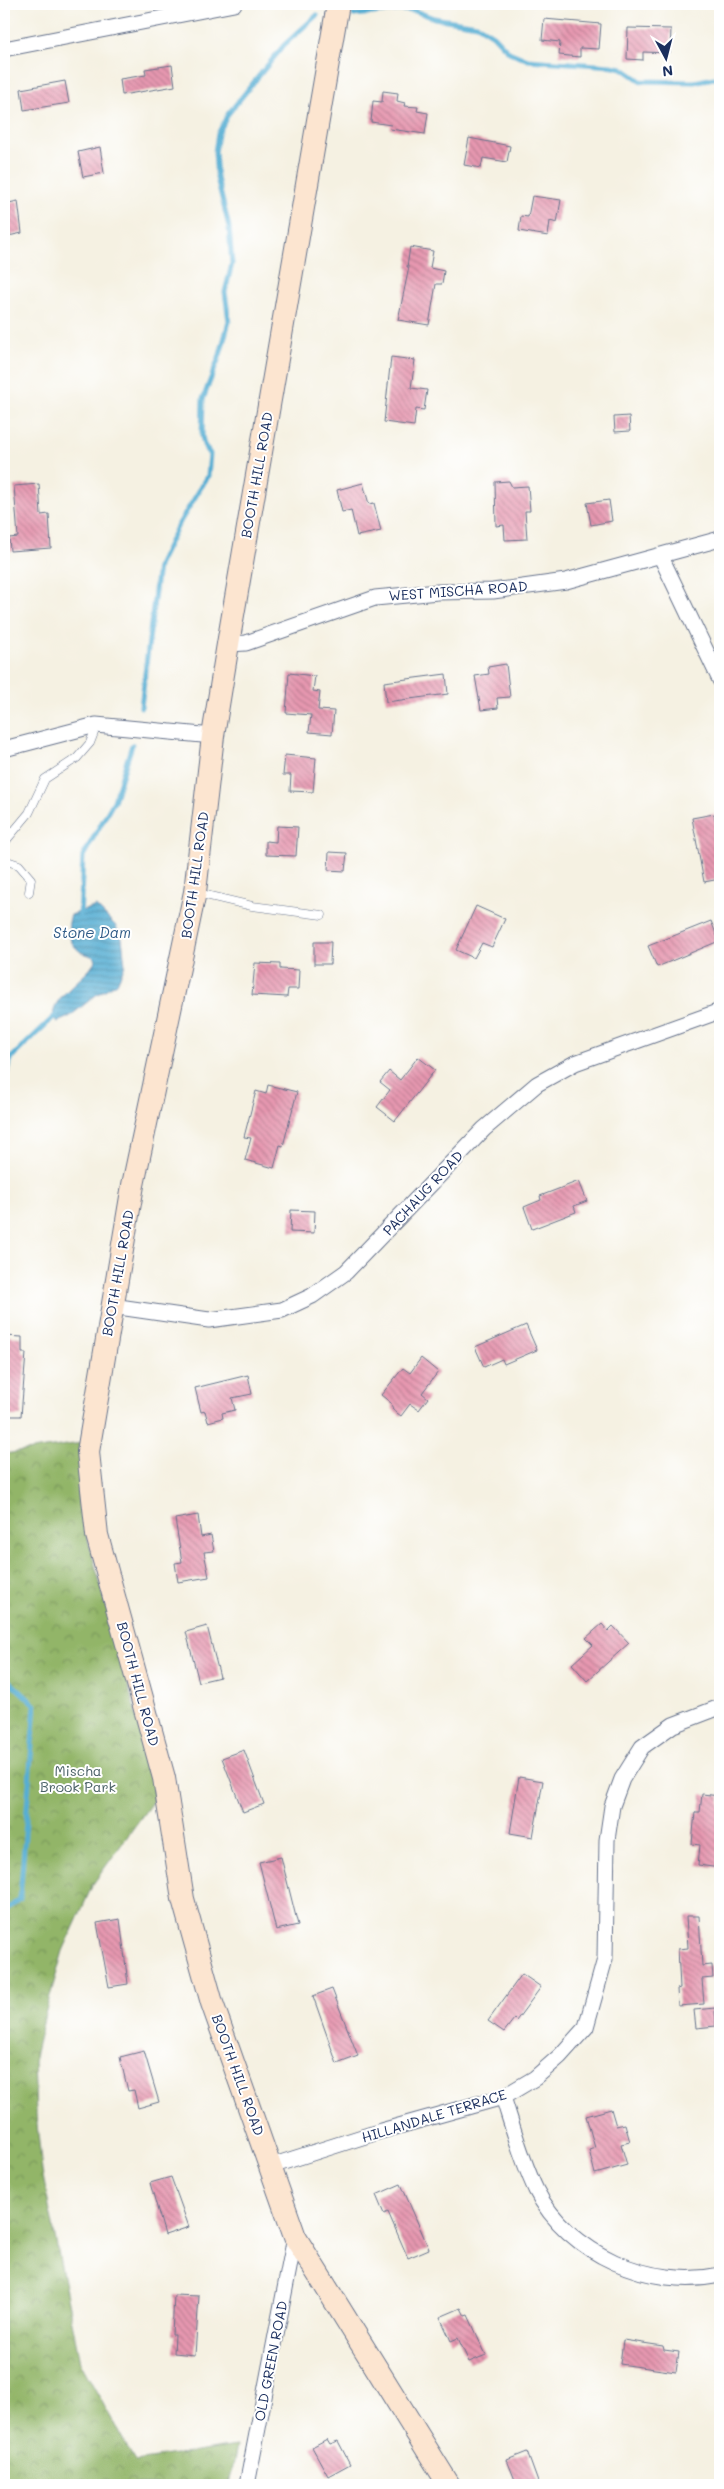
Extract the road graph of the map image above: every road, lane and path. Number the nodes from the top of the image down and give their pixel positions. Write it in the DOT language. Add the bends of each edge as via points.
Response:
graph roads {
  1 [pos="234,4"];
  2 [pos="338,4"];
  3 [pos="4,49"];
  4 [pos="720,539"];
  5 [pos="661,557"];
  6 [pos="228,644"];
  7 [pos="720,680"];
  8 [pos="97,725"];
  9 [pos="213,736"];
  10 [pos="4,749"];
  11 [pos="4,844"];
  12 [pos="4,860"];
  13 [pos="29,892"];
  14 [pos="195,892"];
  15 [pos="322,915"];
  16 [pos="720,1011"];
  17 [pos="112,1306"];
  18 [pos="720,1707"];
  19 [pos="503,2097"];
  20 [pos="272,2166"];
  21 [pos="295,2237"];
  22 [pos="720,2275"];
  23 [pos="246,2485"];
  24 [pos="449,2485"];
  1 -- 3 [label="street"];
  2 -- 6 [label="street, BOOTH HILL ROAD"];
  4 -- 5 [label="street, WEST MISCHA ROAD"];
  5 -- 6 [label="street, WEST MISCHA ROAD" via="566,582 493,591 376,598 246,643"];
  5 -- 7 [label="street"];
  6 -- 9 [label="street, BOOTH HILL ROAD"];
  8 -- 9 [label="street"];
  8 -- 10 [label="street"];
  8 -- 11 [label="lane" via="90,743 77,758 45,779 28,814"];
  9 -- 14 [label="street, BOOTH HILL ROAD"];
  12 -- 13 [label="lane" via="19,865 31,879"];
  14 -- 15 [label="lane" via="252,906"];
  14 -- 17 [label="street, BOOTH HILL ROAD" via="133,1185"];
  16 -- 17 [label="street, PACHAUG ROAD" via="575,1063 537,1084 484,1129 346,1272 305,1299 282,1310 209,1320"];
  17 -- 20 [label="street, BOOTH HILL ROAD" via="88,1452 97,1535 164,1778 182,1899 212,2003"];
  18 -- 19 [label="street, HILLANDALE TERRACE" via="673,1725 642,1747 622,1779 612,1806 607,1840 605,1959 586,2027 535,2078"];
  19 -- 20 [label="street, HILLANDALE TERRACE"];
  19 -- 22 [label="street" via="537,2192 578,2241 626,2268 658,2276"];
  20 -- 21 [label="street, BOOTH HILL ROAD"];
  21 -- 23 [label="street, OLD GREEN ROAD"];
  21 -- 24 [label="street, BOOTH HILL ROAD"];
}
